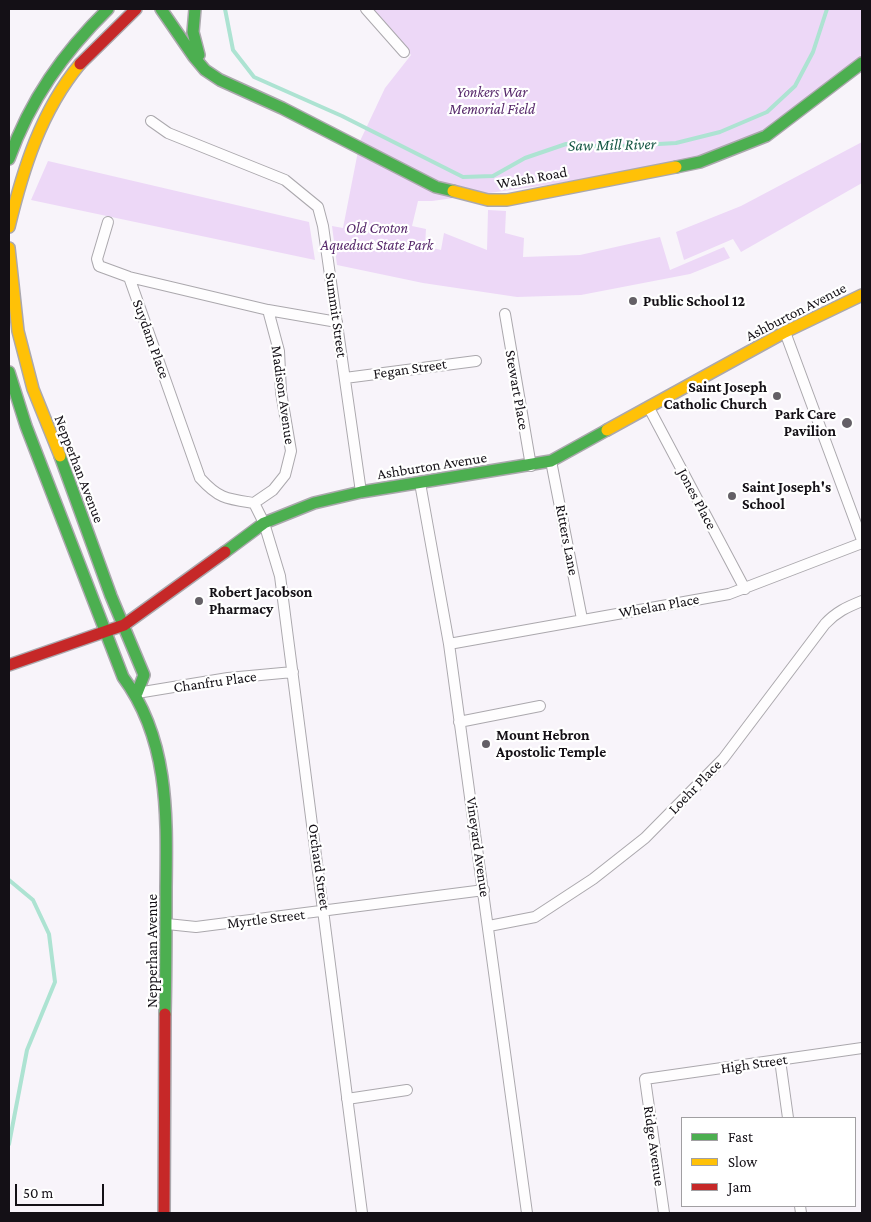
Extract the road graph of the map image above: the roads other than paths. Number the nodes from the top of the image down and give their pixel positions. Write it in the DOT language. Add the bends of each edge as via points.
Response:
graph roads {
  1 [pos="108,9"];
  2 [pos="136,9"];
  3 [pos="162,9"];
  4 [pos="172,9"];
  5 [pos="195,9"];
  6 [pos="366,9"];
  7 [pos="404,52"];
  8 [pos="862,63"];
  9 [pos="205,70"];
  10 [pos="151,121"];
  11 [pos="9,159"];
  12 [pos="108,222"];
  13 [pos="9,227"];
  14 [pos="9,248"];
  15 [pos="129,277"];
  16 [pos="862,295"];
  17 [pos="268,310"];
  18 [pos="505,314"];
  19 [pos="337,322"];
  20 [pos="785,332"];
  21 [pos="476,360"];
  22 [pos="9,372"];
  23 [pos="345,378"];
  24 [pos="649,408"];
  25 [pos="551,461"];
  26 [pos="531,466"];
  27 [pos="420,483"];
  28 [pos="361,492"];
  29 [pos="254,503"];
  30 [pos="264,523"];
  31 [pos="862,541"];
  32 [pos="744,589"];
  33 [pos="862,601"];
  34 [pos="582,619"];
  35 [pos="124,625"];
  36 [pos="106,631"];
  37 [pos="449,644"];
  38 [pos="9,665"];
  39 [pos="293,672"];
  40 [pos="137,694"];
  41 [pos="540,706"];
  42 [pos="459,722"];
  43 [pos="484,890"];
  44 [pos="325,912"];
  45 [pos="167,924"];
  46 [pos="489,926"];
  47 [pos="862,1048"];
  48 [pos="780,1060"];
  49 [pos="645,1079"];
  50 [pos="407,1090"];
  51 [pos="347,1099"];
  52 [pos="788,1117"];
  53 [pos="164,1213"];
  54 [pos="362,1213"];
  55 [pos="527,1213"];
  56 [pos="664,1213"];
  1 -- 11 [label="main road" via="60,59 25,116"];
  2 -- 13 [label="main road" via="95,47 68,81 46,117 28,159"];
  3 -- 4 [label="main road"];
  3 -- 9 [label="main road, Walsh Road"];
  5 -- 9 [label="main road" via="191,24 194,43"];
  6 -- 7 [label="street"];
  8 -- 9 [label="main road, Walsh Road" via="766,136 708,159 507,200 488,200 436,187"];
  10 -- 19 [label="street, Summit Street" via="168,133 285,180 318,207"];
  12 -- 15 [label="street" via="97,259 99,266"];
  14 -- 35 [label="main road, Nepperhan Avenue" via="18,331 33,389"];
  15 -- 17 [label="street, Suydam Place"];
  15 -- 29 [label="street, Suydam Place" via="200,478 214,493"];
  16 -- 20 [label="main road, Ashburton Avenue"];
  17 -- 19 [label="street, Suydam Place"];
  17 -- 29 [label="street, Madison Avenue" via="279,351 281,392 292,451 285,475 273,490"];
  18 -- 26 [label="street, Stewart Place"];
  19 -- 23 [label="street, Summit Street"];
  20 -- 24 [label="main road, Ashburton Avenue"];
  20 -- 31 [label="street"];
  21 -- 23 [label="street, Fegan Street"];
  22 -- 36 [label="main road, Nepperhan Avenue" via="26,426"];
  23 -- 28 [label="street, Summit Street"];
  24 -- 25 [label="main road, Ashburton Avenue"];
  24 -- 32 [label="street, Jones Place"];
  25 -- 26 [label="main road, Ashburton Avenue"];
  25 -- 34 [label="street, Ritters Lane"];
  26 -- 27 [label="main road, Ashburton Avenue"];
  27 -- 28 [label="main road, Ashburton Avenue"];
  27 -- 37 [label="street, Vineyard Avenue"];
  28 -- 30 [label="main road, Ashburton Avenue" via="314,503"];
  29 -- 30 [label="street"];
  30 -- 35 [label="main road, Ashburton Avenue"];
  30 -- 39 [label="street, Orchard Street" via="280,576"];
  31 -- 32 [label="street, Whelan Place"];
  32 -- 34 [label="street, Whelan Place"];
  33 -- 46 [label="street, Loehr Place" via="834,614 723,759 645,838 594,879 535,917"];
  34 -- 37 [label="street, Whelan Place"];
  35 -- 36 [label="main road, Ashburton Avenue"];
  35 -- 40 [label="main road, Nepperhan Avenue" via="144,675"];
  36 -- 38 [label="main road, Ashburton Avenue"];
  36 -- 40 [label="main road, Nepperhan Avenue" via="123,677"];
  37 -- 42 [label="street, Vineyard Avenue"];
  39 -- 40 [label="street, Chanfru Place" via="228,678"];
  39 -- 44 [label="street, Orchard Street"];
  40 -- 45 [label="main road, Nepperhan Avenue" via="160,753 167,811"];
  41 -- 42 [label="street"];
  42 -- 43 [label="street, Vineyard Avenue"];
  43 -- 44 [label="street, Myrtle Street"];
  43 -- 46 [label="street, Vineyard Avenue"];
  44 -- 45 [label="street, Myrtle Street" via="196,927"];
  44 -- 51 [label="street, Orchard Street"];
  45 -- 53 [label="main road, Nepperhan Avenue"];
  46 -- 55 [label="street, Vineyard Avenue"];
  47 -- 48 [label="street, High Street"];
  48 -- 49 [label="street, High Street"];
  48 -- 52 [label="street"];
  49 -- 56 [label="street, Ridge Avenue"];
  50 -- 51 [label="street"];
  51 -- 54 [label="street, Orchard Street"];
}
